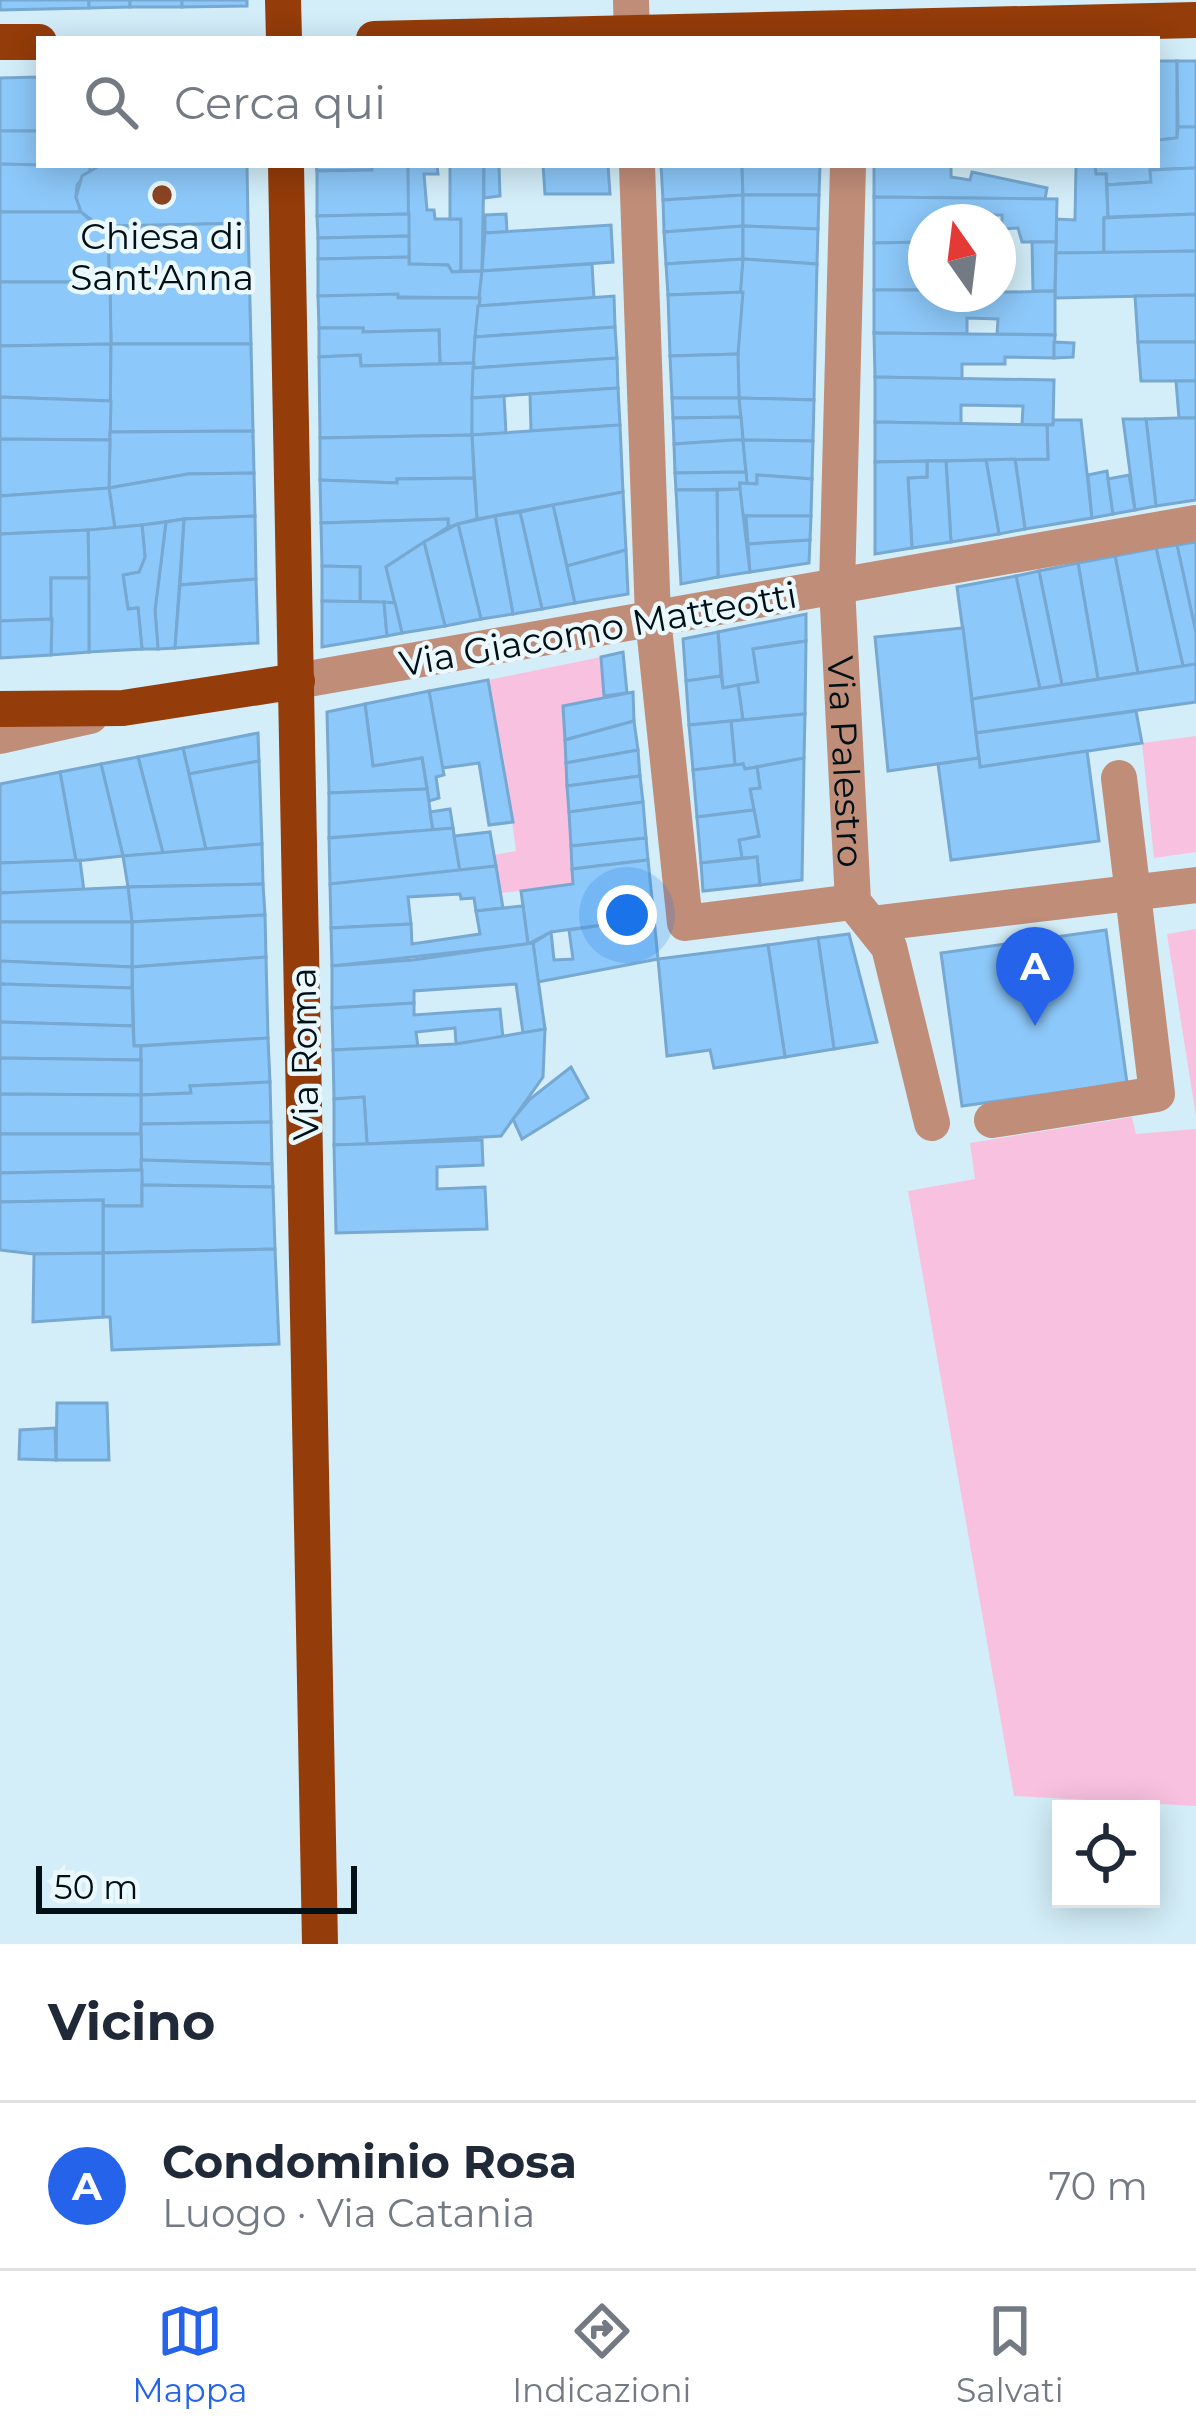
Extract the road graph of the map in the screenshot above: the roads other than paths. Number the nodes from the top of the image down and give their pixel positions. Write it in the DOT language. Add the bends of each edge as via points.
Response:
graph roads {
  1 [pos="283,0"];
  2 [pos="891,14"];
  3 [pos="1196,20"];
  4 [pos="632,24"];
  5 [pos="851,34"];
  6 [pos="284,36"];
  7 [pos="426,36"];
  8 [pos="0,42"];
  9 [pos="36,42"];
  10 [pos="286,168"];
  11 [pos="637,168"];
  12 [pos="848,168"];
  13 [pos="1196,524"];
  14 [pos="837,586"];
  15 [pos="653,619"];
  16 [pos="297,681"];
  17 [pos="123,708"];
  18 [pos="0,709"];
  19 [pos="0,736"];
  20 [pos="1119,778"];
  21 [pos="1196,885"];
  22 [pos="1133,892"];
  23 [pos="862,913"];
  24 [pos="992,1120"];
  25 [pos="932,1123"];
  26 [pos="320,1944"];
  1 -- 6 [label="main road"];
  2 -- 3 [label="main road"];
  2 -- 5 [label="main road"];
  4 -- 5 [label="main road"];
  4 -- 7 [label="main road"];
  8 -- 9 [label="main road"];
  10 -- 16 [label="main road, Via Roma"];
  11 -- 15 [label="street"];
  12 -- 14 [label="street, Via Palestro"];
  13 -- 14 [label="street, Via Giacomo Matteotti"];
  14 -- 15 [label="street, Via Giacomo Matteotti"];
  14 -- 23 [label="street, Via Palestro"];
  15 -- 16 [label="street, Via Giacomo Matteotti"];
  15 -- 23 [label="street" via="686,923"];
  16 -- 17 [label="main road, Via Giacomo Matteotti"];
  16 -- 26 [label="main road, Via Roma"];
  17 -- 18 [label="main road"];
  17 -- 19 [label="street, Via Giacomo Matteotti"];
  20 -- 22 [label="street"];
  21 -- 22 [label="street"];
  22 -- 23 [label="street"];
  22 -- 24 [label="street" via="1157,1094"];
  23 -- 25 [label="street, Via Palestro" via="889,947"];
}
